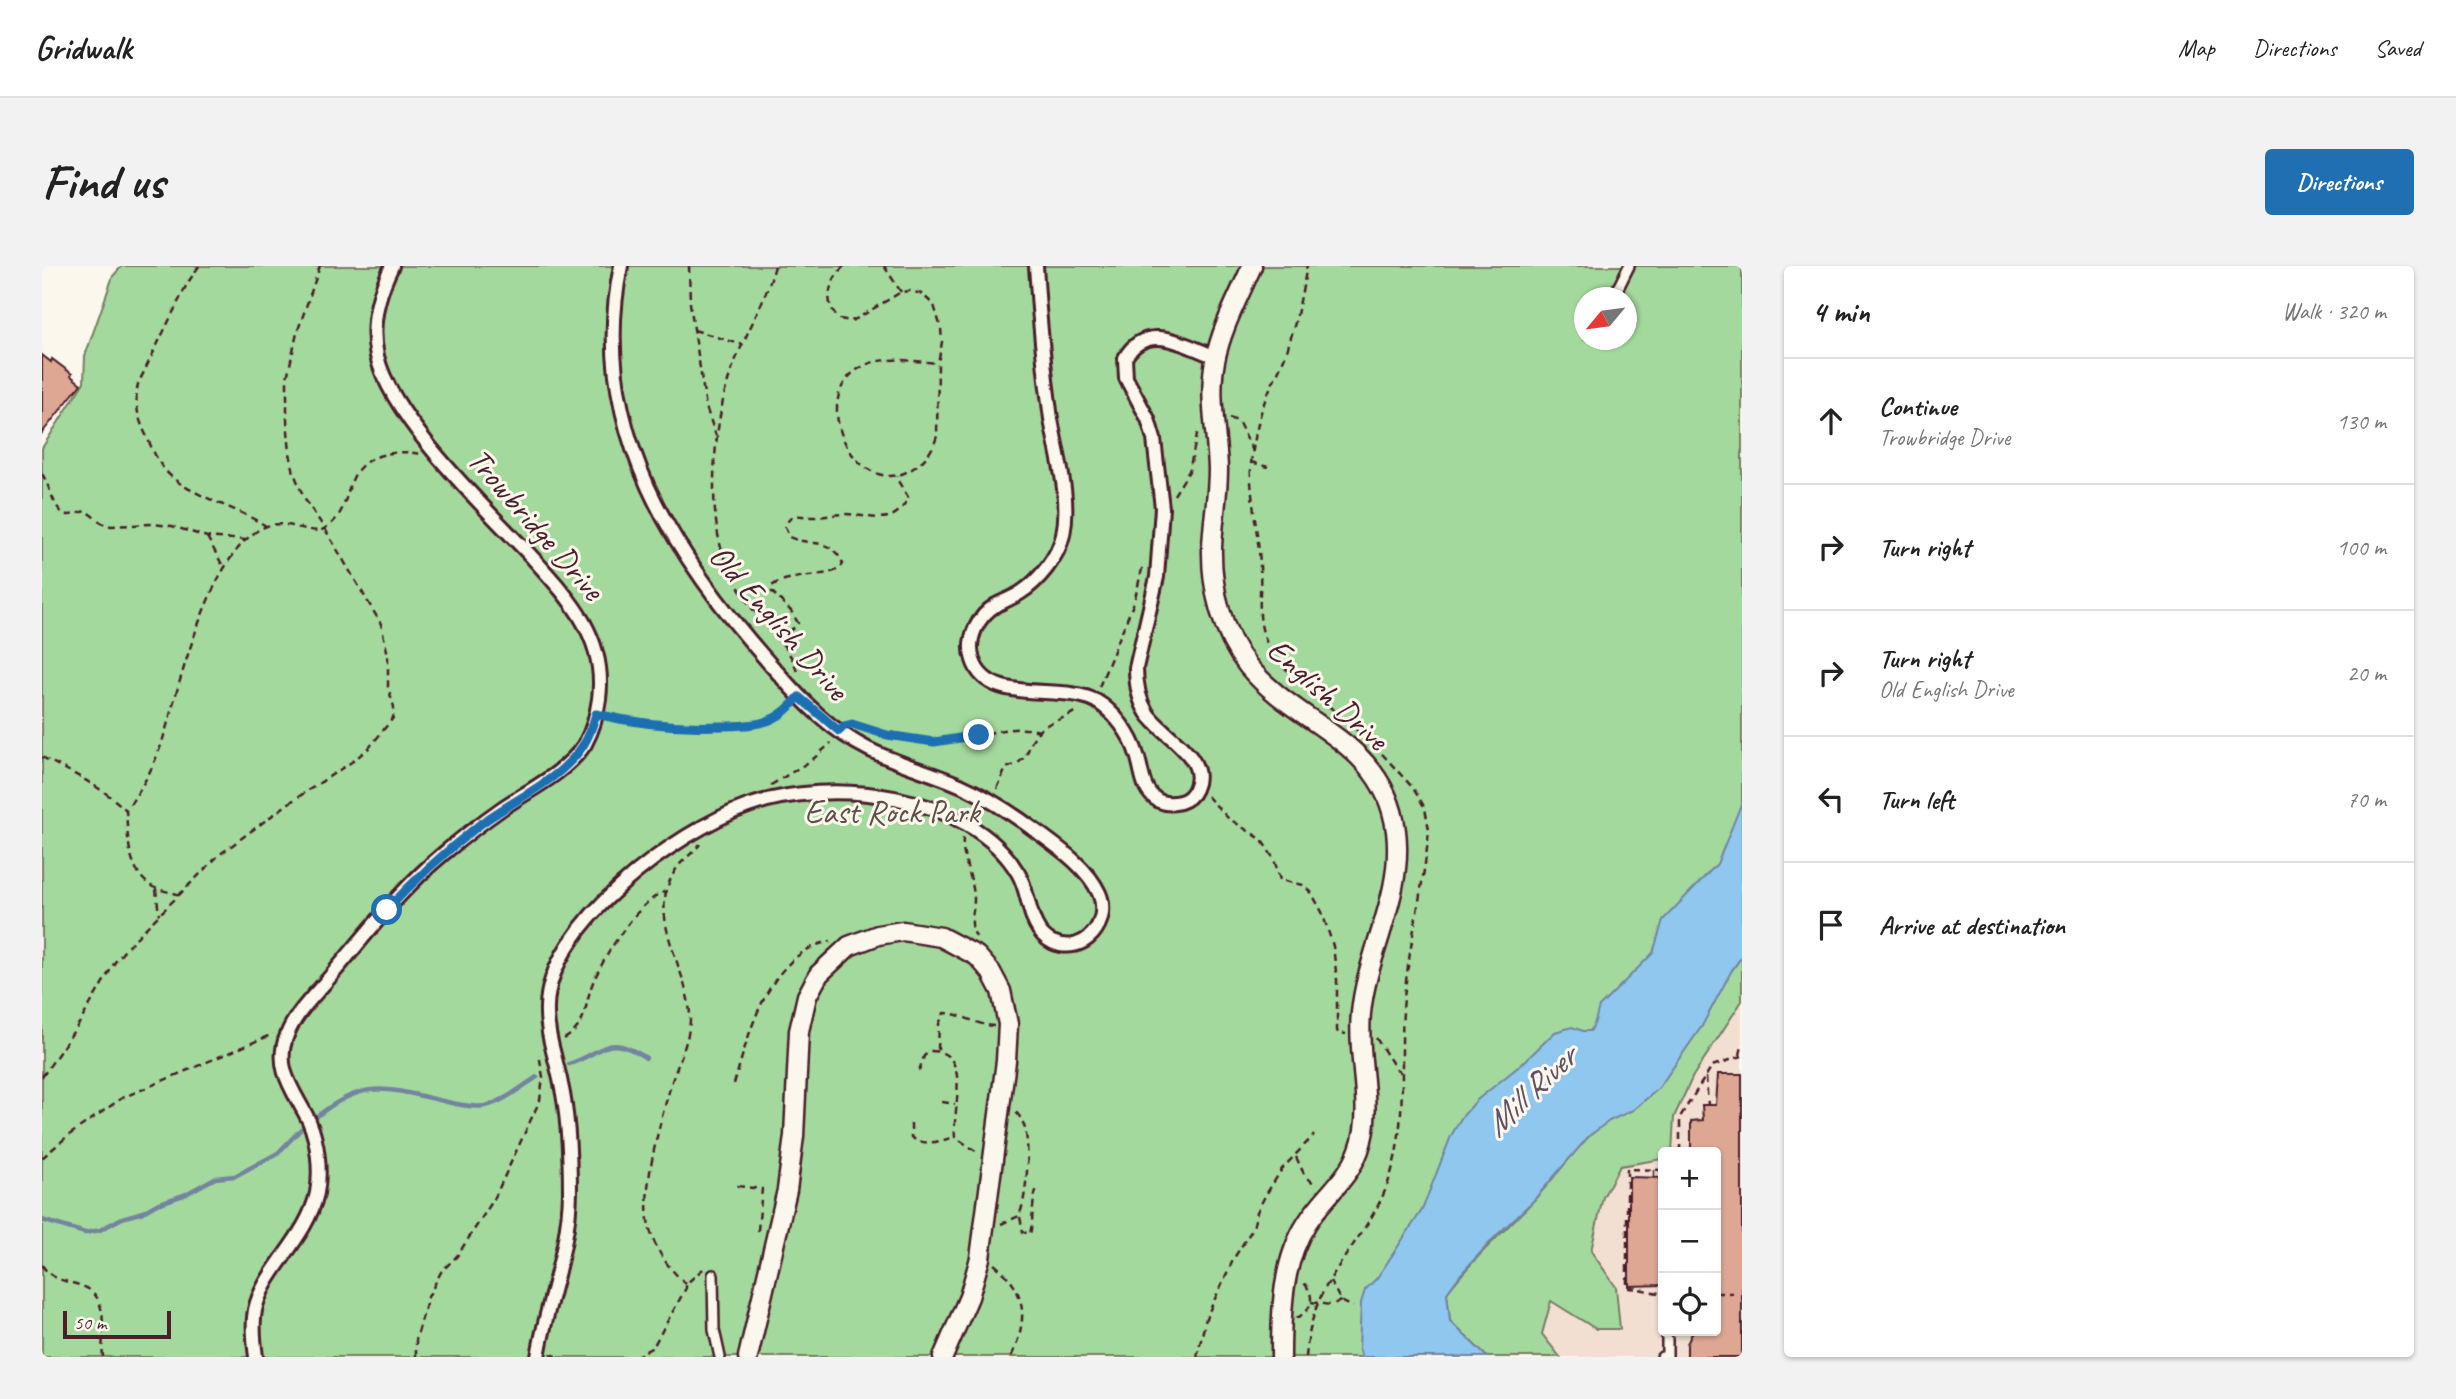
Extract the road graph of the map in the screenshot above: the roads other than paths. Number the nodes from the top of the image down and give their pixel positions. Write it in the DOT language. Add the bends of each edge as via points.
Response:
graph roads {
  1 [pos="392,266"];
  2 [pos="621,266"];
  3 [pos="1036,266"];
  4 [pos="1252,266"];
  5 [pos="1629,266"];
  6 [pos="1618,287"];
  7 [pos="1216,357"];
  8 [pos="713,1275"];
  9 [pos="1667,1339"];
  10 [pos="256,1357"];
  11 [pos="538,1357"];
  12 [pos="720,1357"];
  13 [pos="748,1357"];
  14 [pos="943,1357"];
  15 [pos="1281,1357"];
  16 [pos="1662,1357"];
  1 -- 10 [label="street, Trowbridge Drive" via="374,319 376,353 385,379 425,439 578,611 597,652 600,685 585,743 567,764 480,824 417,877 312,998 287,1034 283,1072 314,1136 318,1182 310,1214 261,1295 255,1320"];
  2 -- 11 [label="street, Old English Drive" via="614,316 620,406 646,484 688,562 796,694 839,731 893,761 976,793 1023,821 1085,873 1100,896 1103,916 1084,941 1074,945 1053,942 1035,923 1025,886 1008,858 966,825 919,804 846,792 794,794 747,806 679,841 625,880 576,936 550,981 547,1015 564,1098 570,1194 564,1253"];
  3 -- 7 [label="street" via="1042,351 1065,521 1057,551 1043,572 1021,593 986,612 974,631 971,650 977,669 999,687 1093,699 1114,716 1129,737 1144,783 1153,797 1166,804 1189,798 1196,787 1197,770 1147,714 1136,682 1160,558 1162,508 1148,419 1126,377 1125,358 1137,343 1151,338 1171,340"];
  4 -- 7 [label="street, English Drive"];
  5 -- 6 [label="lane"];
  7 -- 15 [label="street, English Drive" via="1213,398 1218,477 1212,563 1225,625 1258,677 1347,744 1366,764 1389,802 1396,829 1395,883 1368,972 1361,1015 1363,1136 1353,1163 1298,1238 1286,1278"];
  8 -- 12 [label="lane" via="714,1330"];
  9 -- 16 [label="lane" via="1667,1357"];
  13 -- 14 [label="street" via="787,1190 797,1054 803,1010 813,982 849,946 902,931 927,933 967,949 991,972 1008,1024 980,1258"];
}
